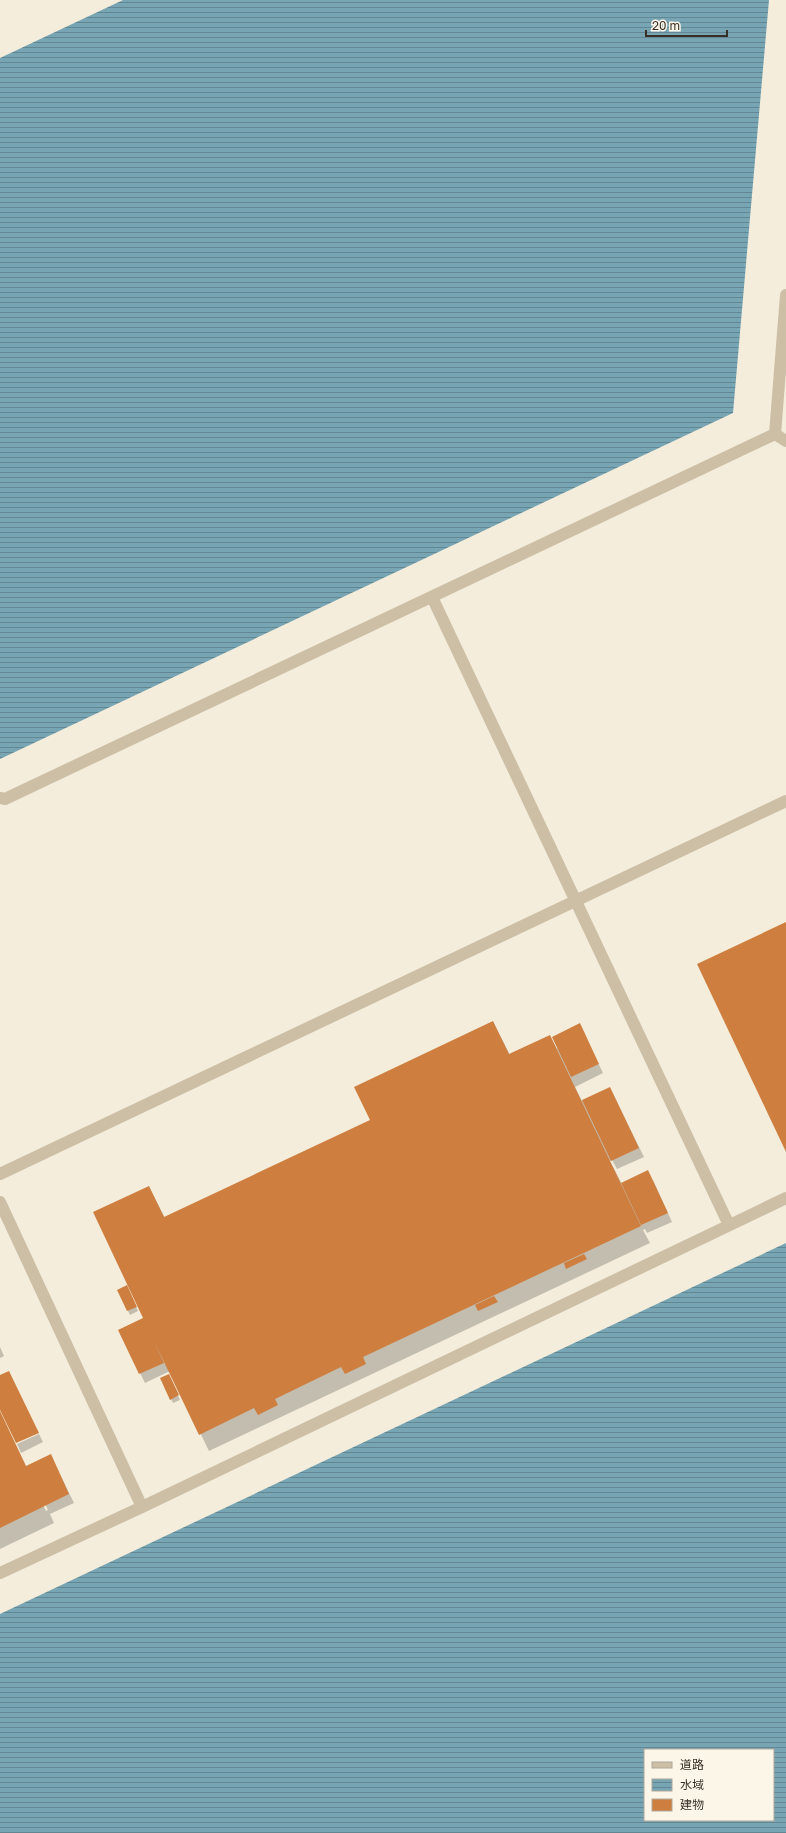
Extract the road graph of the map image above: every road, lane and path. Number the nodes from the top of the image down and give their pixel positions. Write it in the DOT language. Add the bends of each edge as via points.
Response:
graph roads {
  1 [pos="786,295"];
  2 [pos="775,434"];
  3 [pos="786,441"];
  4 [pos="432,597"];
  5 [pos="0,798"];
  6 [pos="786,801"];
  7 [pos="577,900"];
  8 [pos="0,1174"];
  9 [pos="786,1198"];
  10 [pos="0,1202"];
  11 [pos="729,1225"];
  12 [pos="142,1507"];
  13 [pos="0,1573"];
  1 -- 2 [label="lane"];
  2 -- 3 [label="lane"];
  2 -- 4 [label="lane"];
  4 -- 5 [label="lane" via="5,799"];
  4 -- 7 [label="lane"];
  6 -- 7 [label="lane"];
  7 -- 8 [label="lane"];
  7 -- 11 [label="lane"];
  9 -- 11 [label="lane"];
  10 -- 12 [label="lane"];
  11 -- 12 [label="lane"];
  12 -- 13 [label="lane"];
}
